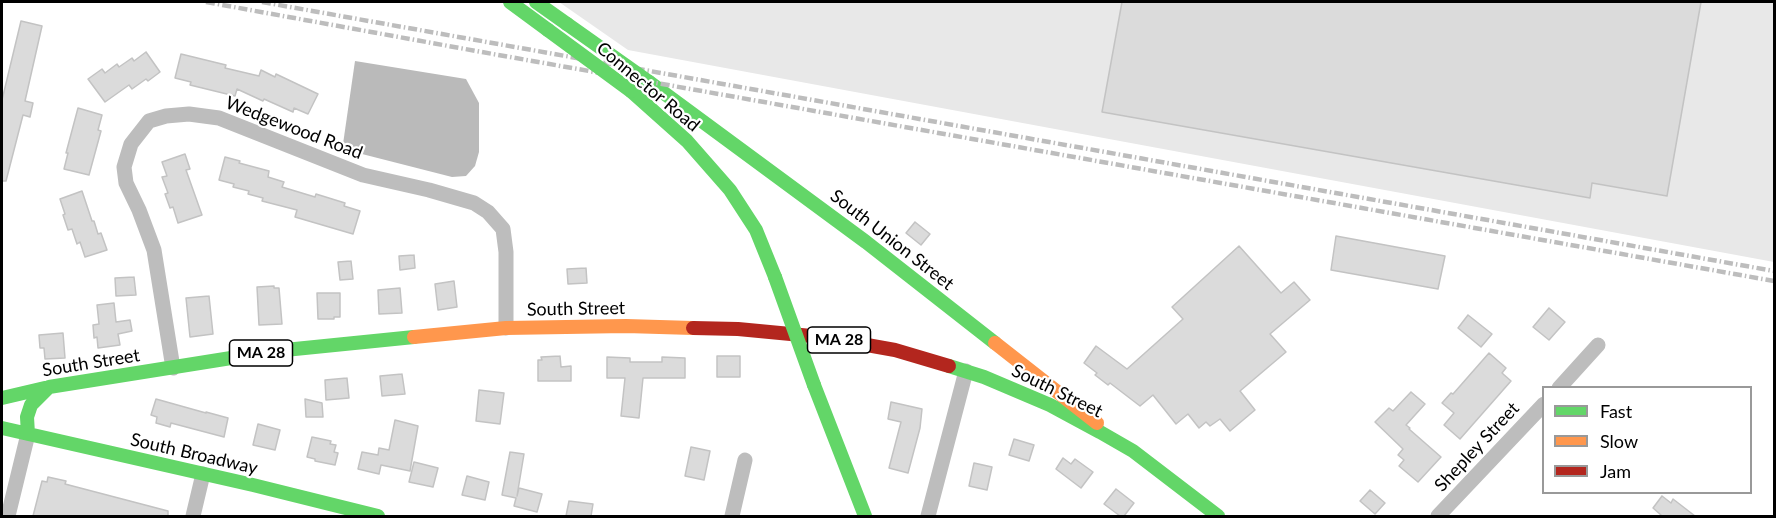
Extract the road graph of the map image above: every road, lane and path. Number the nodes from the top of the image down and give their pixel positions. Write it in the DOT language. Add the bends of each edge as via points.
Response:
graph roads {
  1 [pos="510,2"];
  2 [pos="536,2"];
  3 [pos="506,328"];
  4 [pos="1598,345"];
  5 [pos="173,368"];
  6 [pos="966,371"];
  7 [pos="1560,386"];
  8 [pos="49,387"];
  9 [pos="2,398"];
  10 [pos="1542,406"];
  11 [pos="2,428"];
  12 [pos="28,434"];
  13 [pos="1132,451"];
  14 [pos="745,460"];
  15 [pos="203,474"];
  16 [pos="8,516"];
  17 [pos="193,516"];
  18 [pos="378,516"];
  19 [pos="732,516"];
  20 [pos="865,516"];
  21 [pos="928,516"];
  22 [pos="1218,516"];
  23 [pos="1438,516"];
  1 -- 20 [label="main road, Connector Road, bridge" via="631,91 687,141 730,190 756,231"];
  2 -- 13 [label="main road, South Union Street, bridge" via="866,242"];
  3 -- 5 [label="main road, South Street / MA 28" via="275,351"];
  3 -- 5 [label="street, Wedgewood Road" via="503,229 474,203 363,175 219,118 166,116 149,122 131,144 124,167 126,183 154,250"];
  3 -- 6 [label="main road, South Street / MA 28" via="738,329 822,337 895,350"];
  4 -- 7 [label="street"];
  5 -- 8 [label="main road, South Street / MA 28"];
  6 -- 13 [label="main road, South Street / MA 28" via="1050,405"];
  6 -- 21 [label="street"];
  8 -- 9 [label="main road, South Street / MA 28"];
  8 -- 12 [label="main road" via="31,405"];
  10 -- 23 [label="street, Shepley Street"];
  11 -- 12 [label="main road, South Broadway"];
  12 -- 15 [label="main road, South Broadway"];
  12 -- 16 [label="street"];
  13 -- 22 [label="main road, South Union Street / MA 28"];
  14 -- 19 [label="street"];
  15 -- 17 [label="street"];
  15 -- 18 [label="main road, South Broadway"];
}
